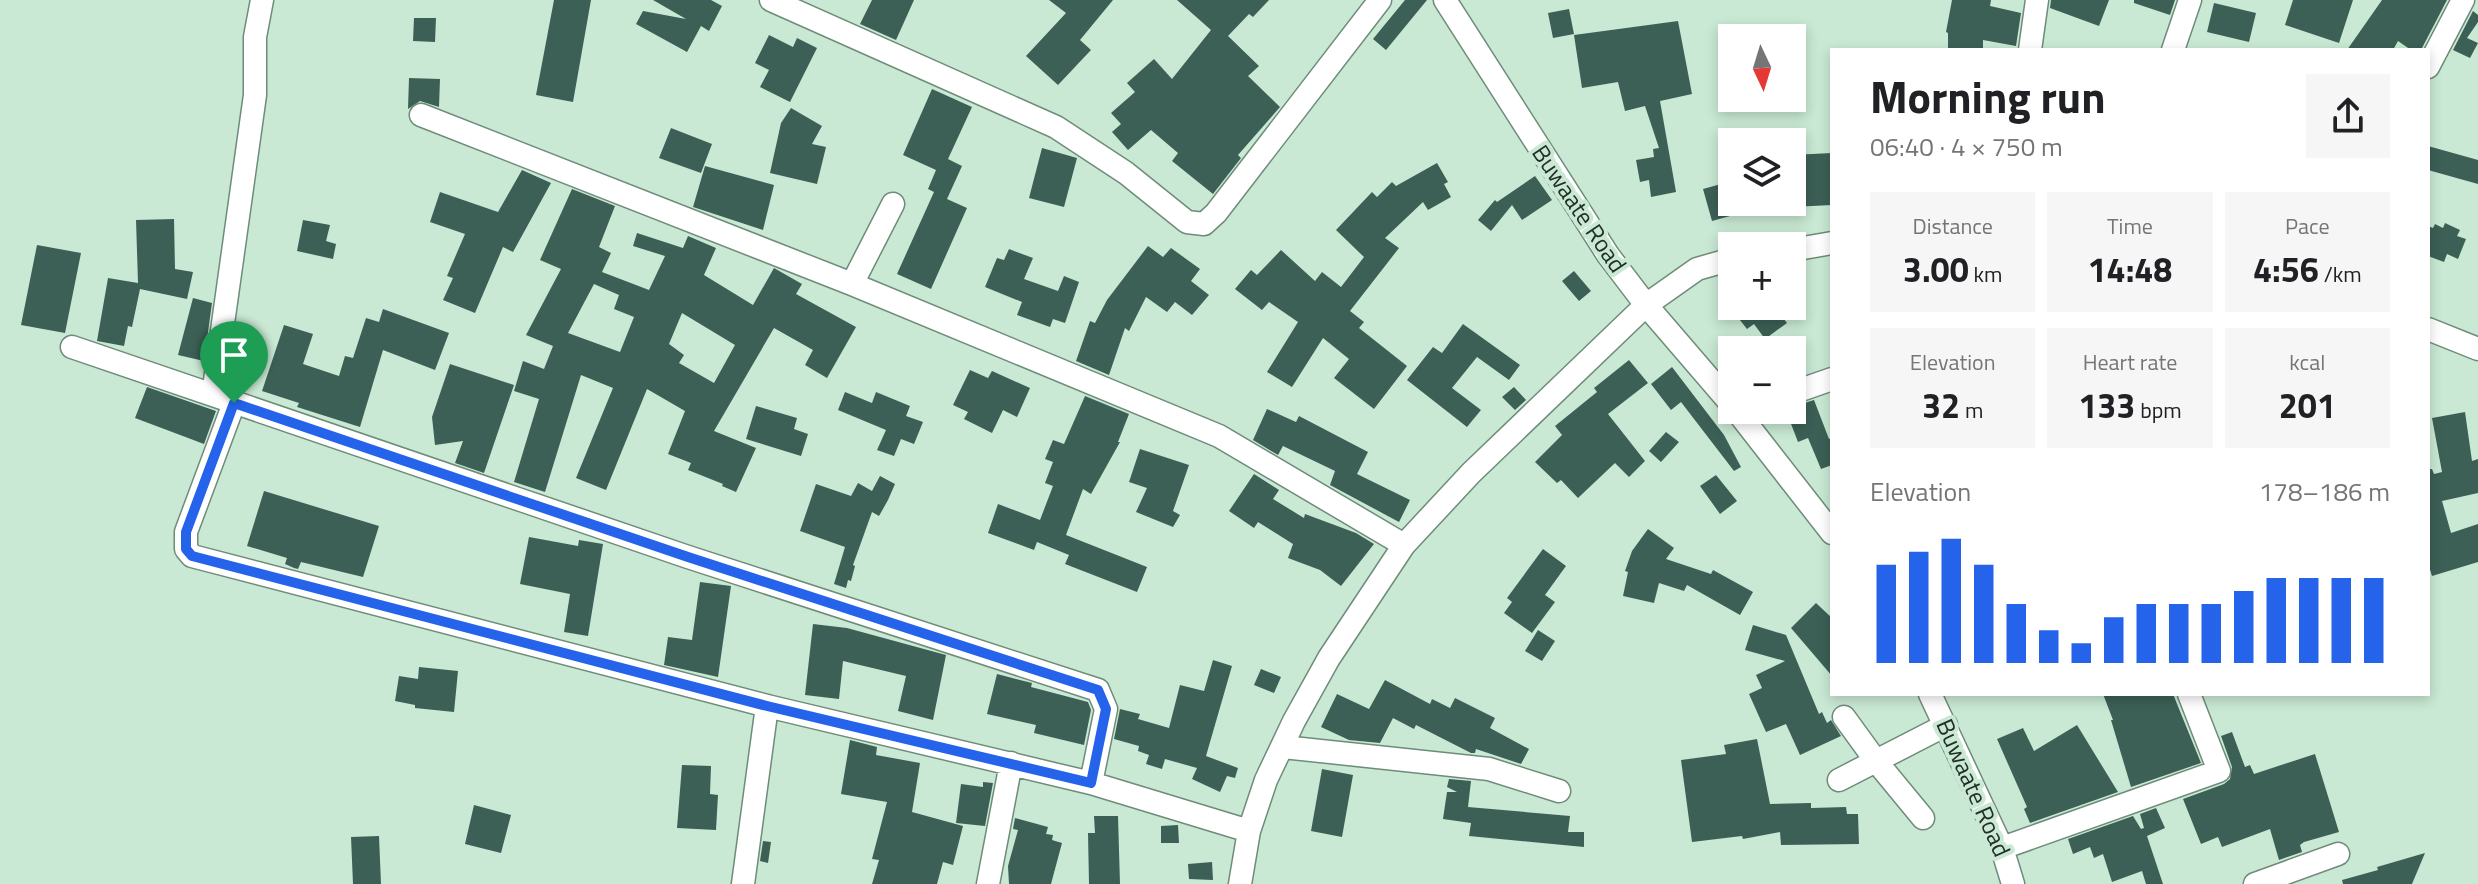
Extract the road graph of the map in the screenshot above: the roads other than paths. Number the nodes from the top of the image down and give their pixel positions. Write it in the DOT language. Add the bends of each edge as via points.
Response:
graph roads {
  1 [pos="262,0"];
  2 [pos="771,0"];
  3 [pos="1380,0"];
  4 [pos="1445,0"];
  5 [pos="2037,0"];
  6 [pos="2190,0"];
  7 [pos="2463,0"];
  8 [pos="2030,48"];
  9 [pos="2174,48"];
  10 [pos="2430,63"];
  11 [pos="421,115"];
  12 [pos="893,204"];
  13 [pos="1830,243"];
  14 [pos="1806,248"];
  15 [pos="1718,263"];
  16 [pos="852,284"];
  17 [pos="1646,305"];
  18 [pos="2430,330"];
  19 [pos="72,347"];
  20 [pos="2478,349"];
  21 [pos="1830,380"];
  22 [pos="1718,386"];
  23 [pos="1806,388"];
  24 [pos="224,399"];
  25 [pos="1750,424"];
  26 [pos="1830,530"];
  27 [pos="1404,545"];
  28 [pos="1931,696"];
  29 [pos="2190,696"];
  30 [pos="767,706"];
  31 [pos="1844,717"];
  32 [pos="1946,725"];
  33 [pos="1283,747"];
  34 [pos="1876,761"];
  35 [pos="1011,763"];
  36 [pos="1839,780"];
  37 [pos="1091,783"];
  38 [pos="1559,791"];
  39 [pos="1923,818"];
  40 [pos="1249,831"];
  41 [pos="2002,848"];
  42 [pos="2338,854"];
  43 [pos="743,884"];
  44 [pos="988,884"];
  45 [pos="1240,884"];
  46 [pos="2013,884"];
  47 [pos="2255,884"];
  1 -- 24 [label="street"];
  2 -- 3 [label="street" via="1056,127 1187,222 1204,224"];
  4 -- 17 [label="street, Buwaate Road" via="1544,158"];
  5 -- 8 [label="street"];
  6 -- 9 [label="street"];
  7 -- 10 [label="street"];
  11 -- 16 [label="street"];
  12 -- 16 [label="street"];
  13 -- 14 [label="street"];
  15 -- 17 [label="street" via="1697,269"];
  16 -- 27 [label="street" via="1219,436"];
  17 -- 22 [label="street, Buwaate Road"];
  17 -- 27 [label="street"];
  18 -- 20 [label="street"];
  19 -- 24 [label="street"];
  21 -- 23 [label="street"];
  24 -- 30 [label="street" via="186,532 186,549 192,556"];
  24 -- 37 [label="street" via="1098,690 1106,709"];
  25 -- 26 [label="street, Buwaate Road"];
  27 -- 33 [label="street" via="1329,658"];
  28 -- 32 [label="street, Buwaate Road"];
  29 -- 41 [label="street" via="2219,771"];
  30 -- 35 [label="street"];
  30 -- 43 [label="street"];
  31 -- 34 [label="street"];
  32 -- 34 [label="street"];
  32 -- 41 [label="street, Buwaate Road"];
  33 -- 38 [label="street" via="1489,769"];
  33 -- 40 [label="street"];
  34 -- 36 [label="street"];
  34 -- 39 [label="street"];
  35 -- 37 [label="street"];
  35 -- 44 [label="street"];
  37 -- 40 [label="street"];
  40 -- 45 [label="street"];
  41 -- 46 [label="street, Buwaate Road"];
  42 -- 47 [label="street"];
}
